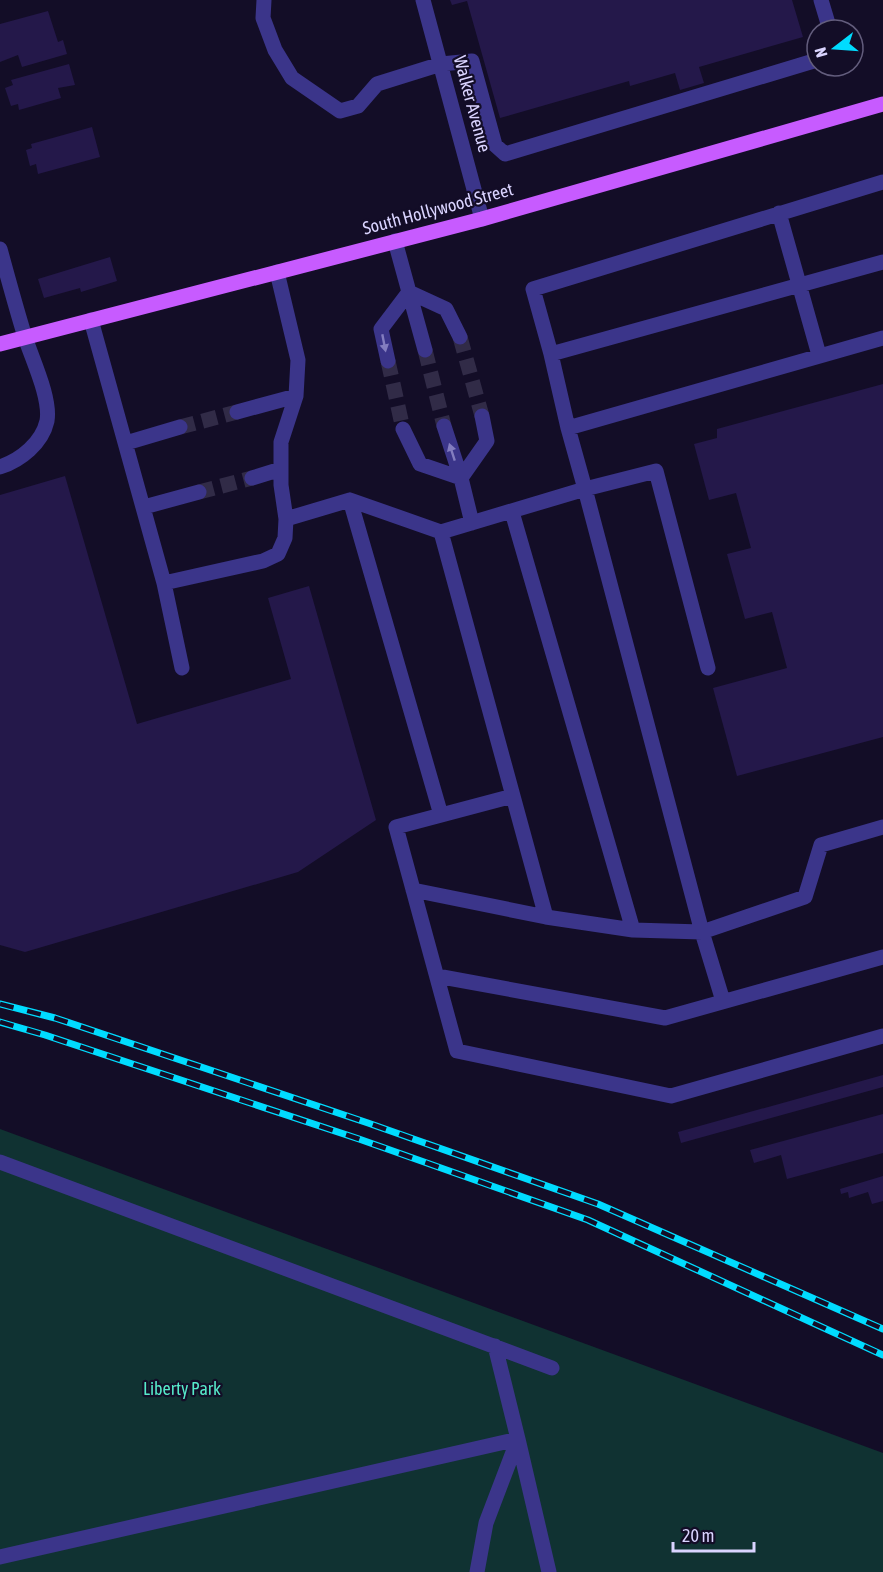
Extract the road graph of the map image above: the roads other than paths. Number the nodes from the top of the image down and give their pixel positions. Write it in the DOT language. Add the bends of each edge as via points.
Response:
graph roads {
  1 [pos="264,0"];
  2 [pos="423,0"];
  3 [pos="821,0"];
  4 [pos="826,18"];
  5 [pos="441,64"];
  6 [pos="805,64"];
  7 [pos="883,104"];
  8 [pos="883,182"];
  9 [pos="779,213"];
  10 [pos="482,219"];
  11 [pos="395,241"];
  12 [pos="0,249"];
  13 [pos="883,262"];
  14 [pos="278,272"];
  15 [pos="800,286"];
  16 [pos="409,292"];
  17 [pos="91,320"];
  18 [pos="26,337"];
  19 [pos="460,338"];
  20 [pos="883,338"];
  21 [pos="0,344"];
  22 [pos="425,350"];
  23 [pos="550,354"];
  24 [pos="819,355"];
  25 [pos="388,360"];
  26 [pos="296,396"];
  27 [pos="237,412"];
  28 [pos="482,416"];
  29 [pos="444,426"];
  30 [pos="180,427"];
  31 [pos="568,428"];
  32 [pos="404,429"];
  33 [pos="126,443"];
  34 [pos="0,467"];
  35 [pos="281,469"];
  36 [pos="252,478"];
  37 [pos="461,478"];
  38 [pos="585,489"];
  39 [pos="199,492"];
  40 [pos="350,500"];
  41 [pos="144,507"];
  42 [pos="512,512"];
  43 [pos="286,519"];
  44 [pos="472,523"];
  45 [pos="441,532"];
  46 [pos="164,583"];
  47 [pos="182,668"];
  48 [pos="708,668"];
  49 [pos="513,796"];
  50 [pos="441,815"];
  51 [pos="883,827"];
  52 [pos="414,890"];
  53 [pos="546,917"];
  54 [pos="633,930"];
  55 [pos="702,932"];
  56 [pos="883,957"];
  57 [pos="437,976"];
  58 [pos="723,1001"];
  59 [pos="883,1036"];
  60 [pos="0,1162"];
  61 [pos="495,1346"];
  62 [pos="552,1368"];
  63 [pos="518,1439"];
  64 [pos="0,1557"];
  65 [pos="477,1572"];
  66 [pos="549,1572"];
  1 -- 5 [label="street" via="263,18 274,50 292,78 340,111 358,106 377,84"];
  2 -- 5 [label="street, Walker Avenue"];
  3 -- 4 [label="street"];
  5 -- 6 [label="street" via="472,61 495,146 506,154"];
  5 -- 10 [label="street, Walker Avenue"];
  7 -- 10 [label="main road, South Hollywood Street"];
  8 -- 9 [label="street"];
  9 -- 15 [label="street"];
  9 -- 23 [label="street" via="533,289"];
  10 -- 11 [label="main road, South Hollywood Street"];
  11 -- 14 [label="main road, South Hollywood Street"];
  11 -- 16 [label="street"];
  12 -- 18 [label="street"];
  13 -- 15 [label="street"];
  14 -- 17 [label="main road, South Hollywood Street"];
  14 -- 26 [label="street" via="298,360"];
  15 -- 23 [label="street"];
  15 -- 24 [label="street"];
  16 -- 19 [label="street" via="446,309"];
  16 -- 22 [label="street"];
  16 -- 25 [label="street, one-way" via="381,329"];
  17 -- 18 [label="main road, South Hollywood Street"];
  17 -- 33 [label="street"];
  18 -- 21 [label="main road, South Hollywood Street"];
  18 -- 34 [label="street" via="44,391 47,419 39,440 26,453"];
  20 -- 24 [label="street"];
  23 -- 31 [label="street"];
  24 -- 31 [label="street"];
  26 -- 27 [label="street"];
  26 -- 35 [label="street" via="281,442"];
  28 -- 37 [label="street" via="487,441"];
  37 -- 29 [label="street, one-way"];
  30 -- 33 [label="street"];
  31 -- 38 [label="street"];
  32 -- 37 [label="street" via="420,464"];
  33 -- 41 [label="street"];
  35 -- 36 [label="street"];
  35 -- 43 [label="street"];
  37 -- 44 [label="street"];
  38 -- 42 [label="street"];
  38 -- 48 [label="street" via="656,471"];
  38 -- 55 [label="street"];
  39 -- 41 [label="street"];
  40 -- 43 [label="street"];
  40 -- 45 [label="street"];
  40 -- 50 [label="street"];
  41 -- 46 [label="street"];
  42 -- 44 [label="street"];
  42 -- 54 [label="street"];
  43 -- 46 [label="street" via="285,538 278,554 263,561"];
  44 -- 45 [label="street"];
  45 -- 49 [label="street"];
  46 -- 47 [label="street"];
  49 -- 50 [label="street"];
  49 -- 53 [label="street"];
  50 -- 52 [label="street" via="396,827"];
  51 -- 55 [label="street" via="821,845 805,897"];
  52 -- 53 [label="street"];
  52 -- 57 [label="street"];
  53 -- 54 [label="street"];
  54 -- 55 [label="street"];
  55 -- 58 [label="street"];
  56 -- 58 [label="street"];
  57 -- 58 [label="street" via="665,1018"];
  57 -- 59 [label="street" via="458,1051 671,1096"];
  60 -- 61 [label="street"];
  61 -- 62 [label="street"];
  61 -- 63 [label="street"];
  63 -- 64 [label="street"];
  63 -- 65 [label="street" via="486,1523"];
  63 -- 66 [label="street"];
}
